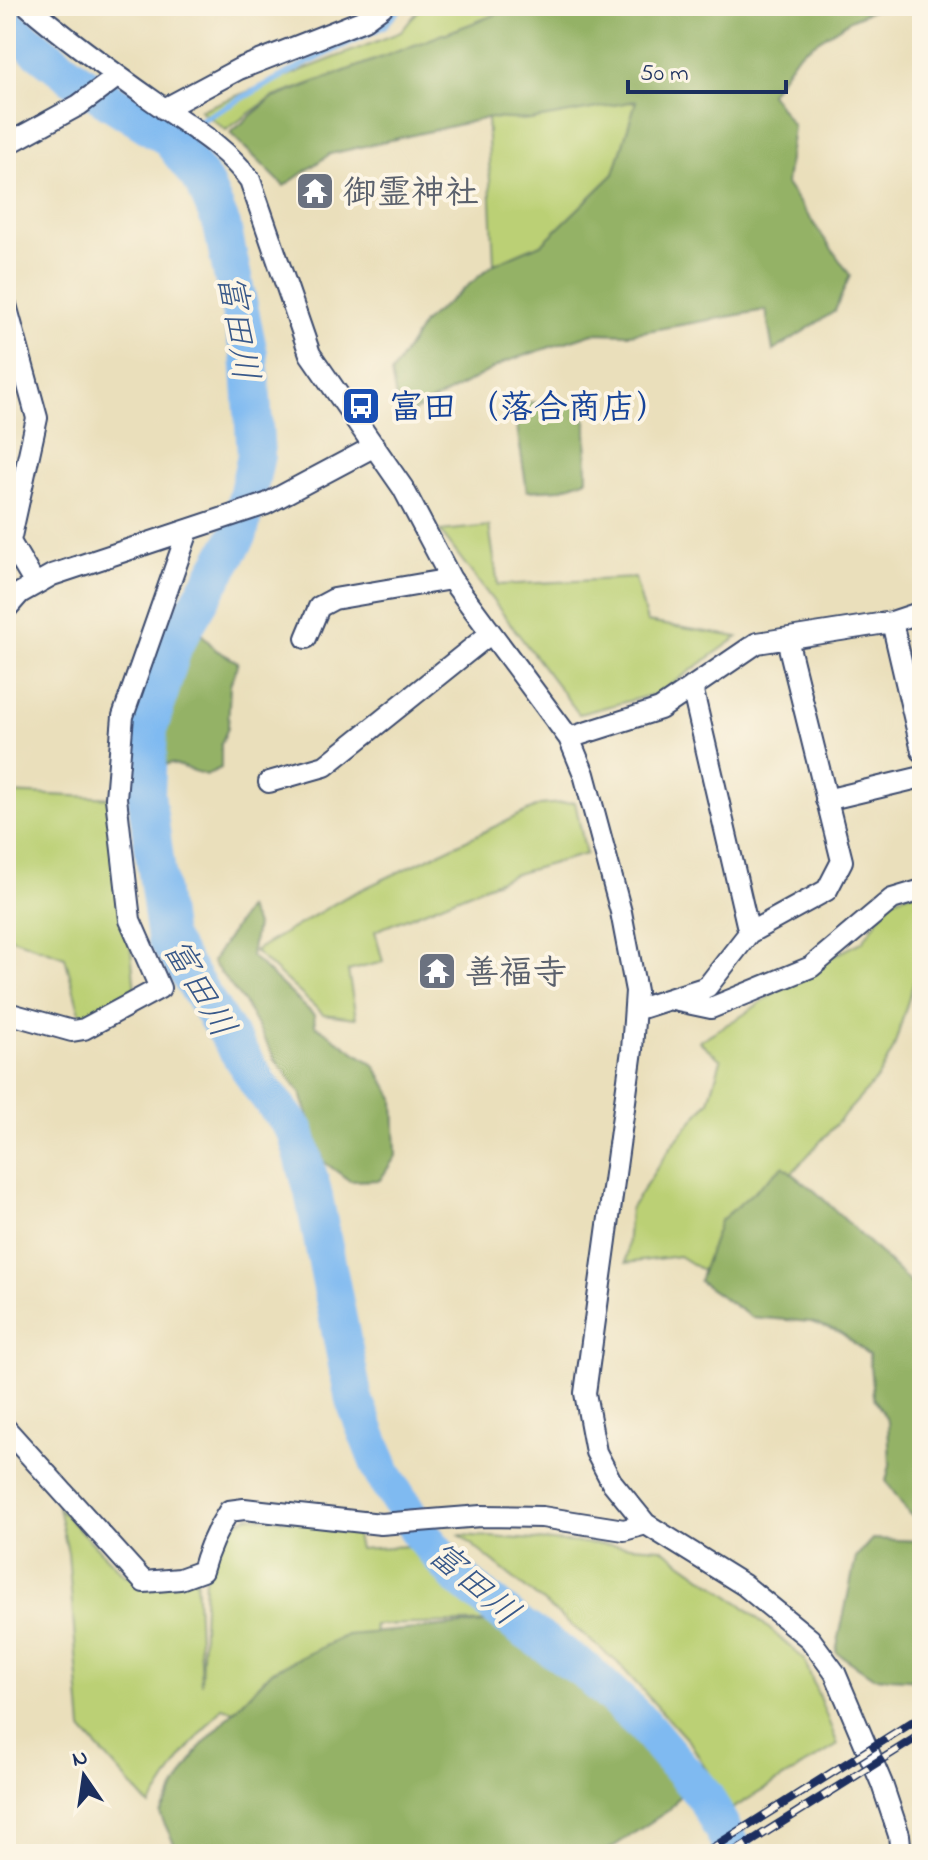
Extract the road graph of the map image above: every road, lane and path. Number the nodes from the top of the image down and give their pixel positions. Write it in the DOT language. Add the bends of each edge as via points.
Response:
graph roads {
  1 [pos="28,6"];
  2 [pos="383,6"];
  3 [pos="113,80"];
  4 [pos="170,113"];
  5 [pos="6,145"];
  6 [pos="6,305"];
  7 [pos="375,446"];
  8 [pos="188,531"];
  9 [pos="8,538"];
  10 [pos="451,579"];
  11 [pos="35,584"];
  12 [pos="6,609"];
  13 [pos="922,612"];
  14 [pos="892,622"];
  15 [pos="491,633"];
  16 [pos="306,638"];
  17 [pos="787,639"];
  18 [pos="692,687"];
  19 [pos="569,738"];
  20 [pos="922,751"];
  21 [pos="922,777"];
  22 [pos="269,782"];
  23 [pos="826,800"];
  24 [pos="922,890"];
  25 [pos="749,933"];
  26 [pos="673,1000"];
  27 [pos="635,1010"];
  28 [pos="6,1024"];
  29 [pos="6,1429"];
  30 [pos="646,1524"];
  31 [pos="901,1854"];
  1 -- 3 [label="street"];
  2 -- 4 [label="street" via="364,20 239,69"];
  3 -- 4 [label="street"];
  3 -- 5 [label="street"];
  4 -- 7 [label="street" via="208,136 250,180 310,354"];
  6 -- 9 [label="street" via="37,429"];
  7 -- 8 [label="street" via="266,504"];
  7 -- 10 [label="street"];
  8 -- 11 [label="street"];
  8 -- 28 [label="street" via="123,716 116,798 130,920 160,988 84,1029 72,1031 11,1014"];
  9 -- 11 [label="street"];
  10 -- 15 [label="street"];
  10 -- 16 [label="street" via="334,599 319,607"];
  11 -- 12 [label="street"];
  13 -- 14 [label="street"];
  14 -- 17 [label="street"];
  14 -- 20 [label="street"];
  15 -- 19 [label="street"];
  15 -- 22 [label="street" via="325,766"];
  17 -- 18 [label="street" via="757,643"];
  17 -- 23 [label="street"];
  18 -- 19 [label="street" via="660,709"];
  18 -- 25 [label="street"];
  19 -- 27 [label="street" via="584,774 621,912"];
  21 -- 23 [label="street"];
  23 -- 25 [label="street" via="842,861 827,890"];
  24 -- 26 [label="street" via="892,899 811,967 711,1008"];
  25 -- 26 [label="street" via="707,987"];
  26 -- 27 [label="street"];
  27 -- 30 [label="street" via="585,1393 596,1452 611,1481"];
  29 -- 30 [label="street" via="144,1582 202,1571 208,1546 229,1511 244,1509 381,1524 446,1517 542,1517 624,1530"];
  30 -- 31 [label="street" via="744,1585 810,1639 835,1673 882,1784"];
}
